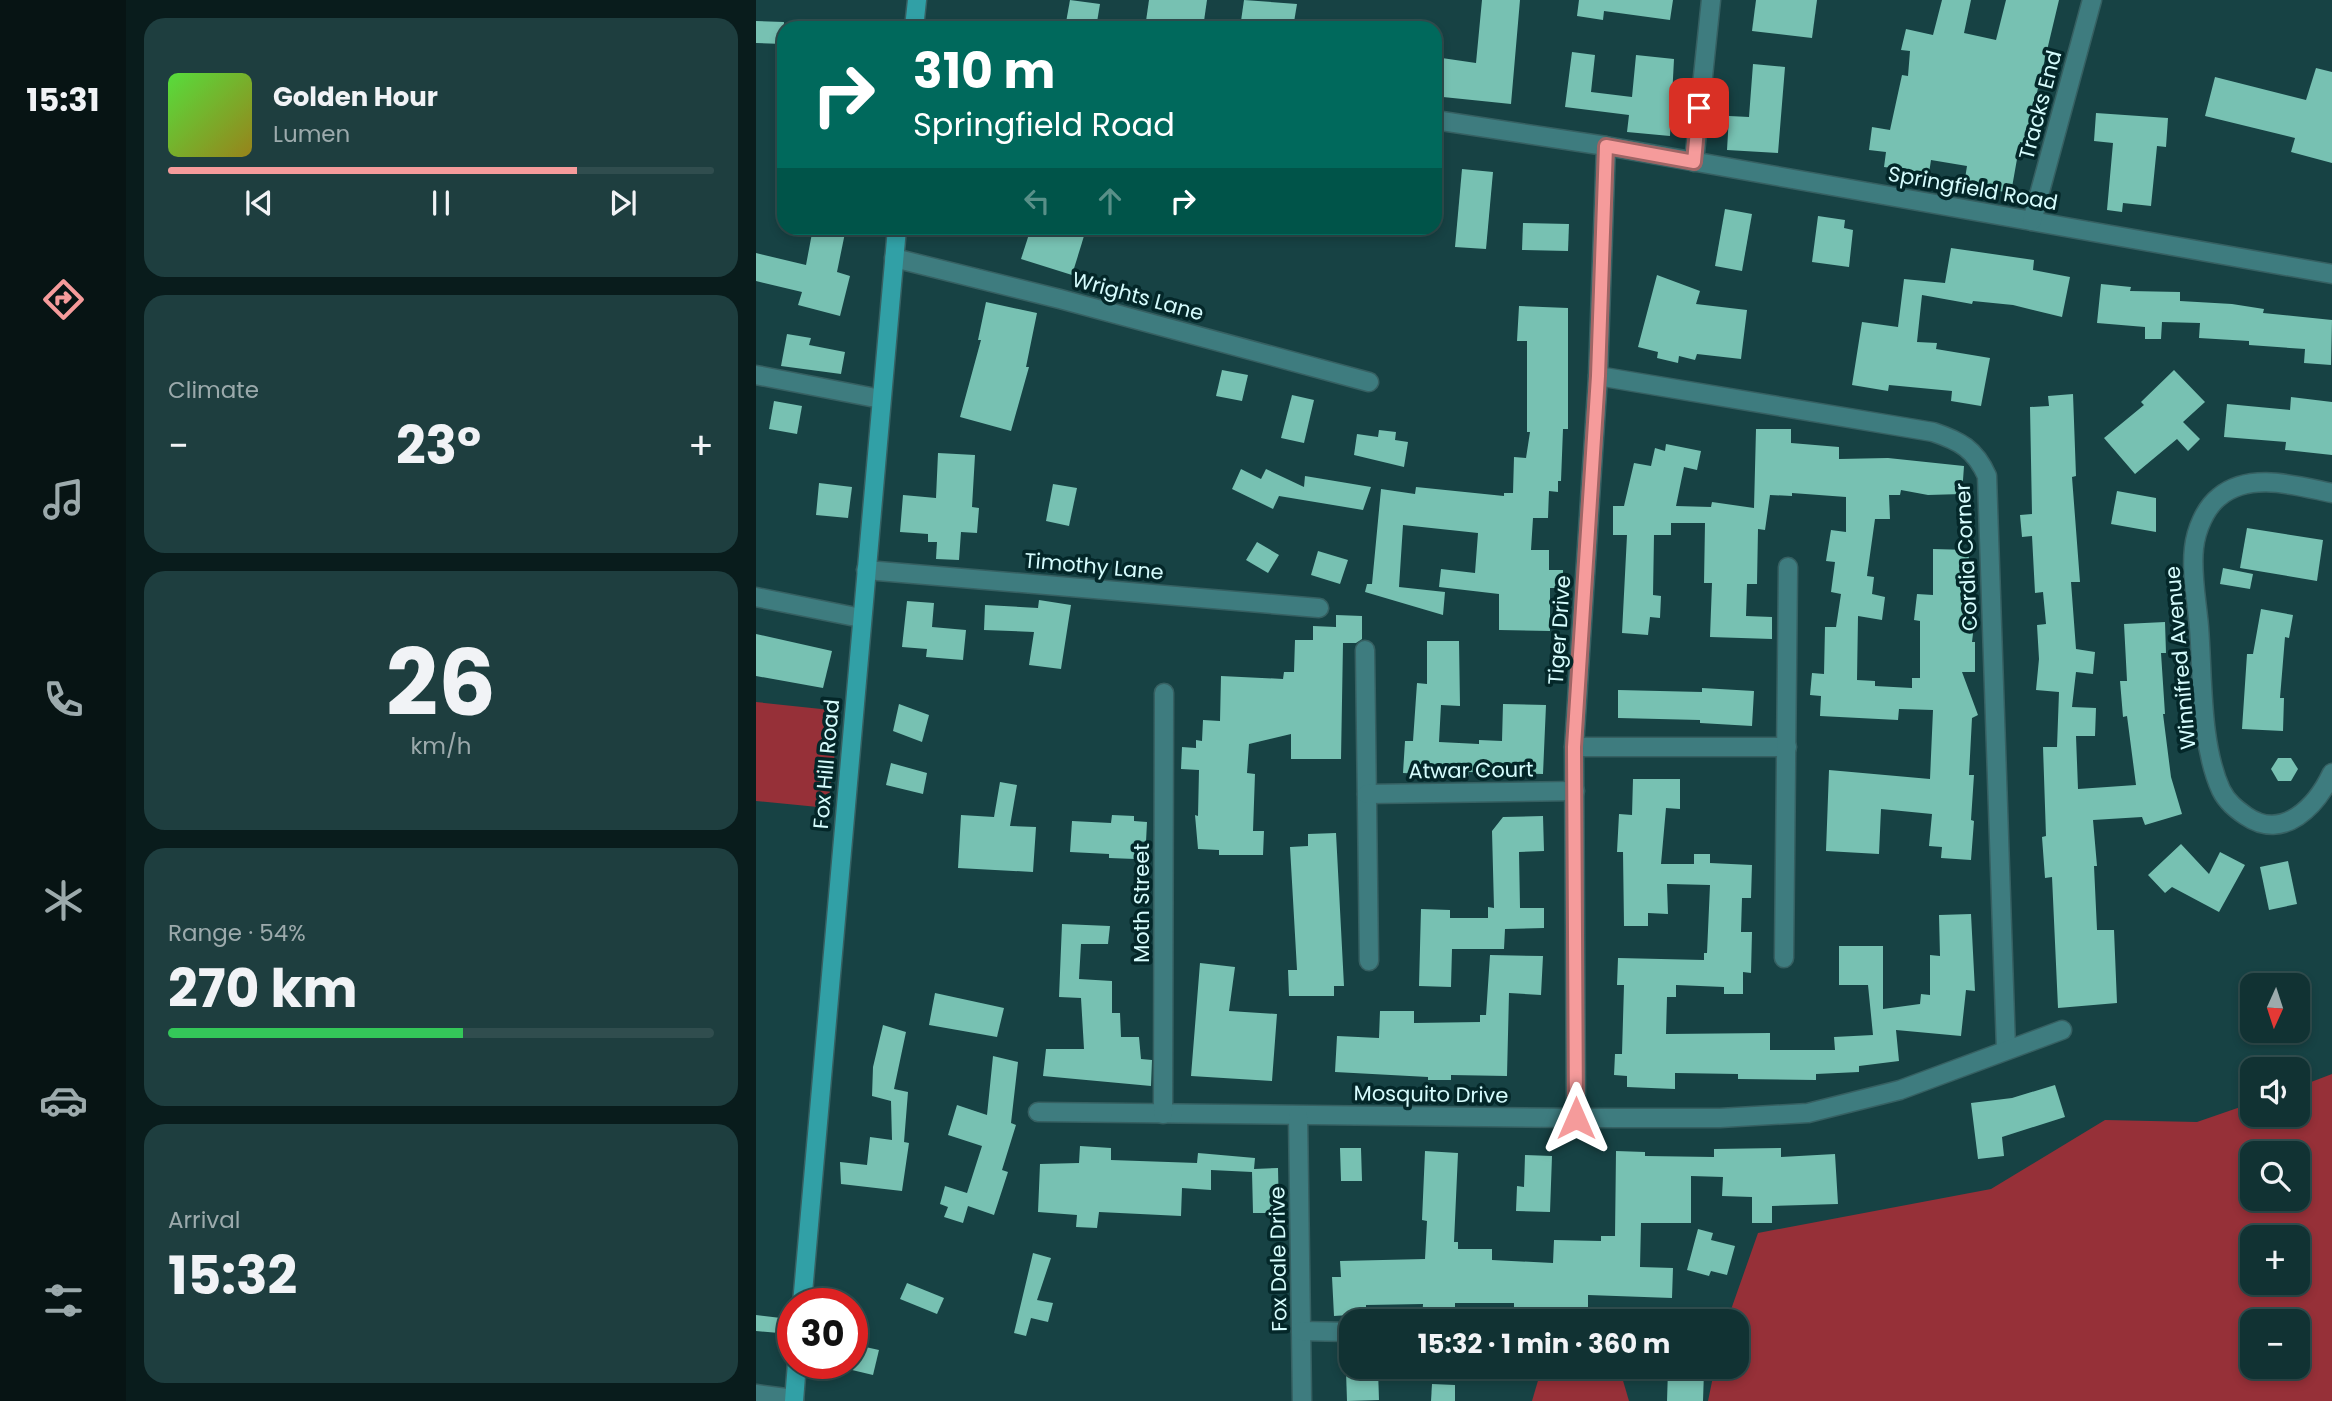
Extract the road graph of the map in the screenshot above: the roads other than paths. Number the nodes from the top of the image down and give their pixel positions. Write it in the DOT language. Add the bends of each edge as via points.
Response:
graph roads {
  1 [pos="917,0"];
  2 [pos="1711,0"];
  3 [pos="2092,0"];
  4 [pos="915,21"];
  5 [pos="1442,121"];
  6 [pos="1606,146"];
  7 [pos="1694,162"];
  8 [pos="2032,221"];
  9 [pos="896,235"];
  10 [pos="894,258"];
  11 [pos="2332,274"];
  12 [pos="756,374"];
  13 [pos="1598,376"];
  14 [pos="1369,382"];
  15 [pos="881,399"];
  16 [pos="2332,493"];
  17 [pos="1788,567"];
  18 [pos="866,570"];
  19 [pos="756,597"];
  20 [pos="1320,608"];
  21 [pos="861,618"];
  22 [pos="1365,650"];
  23 [pos="1164,693"];
  24 [pos="1574,747"];
  25 [pos="1787,747"];
  26 [pos="2332,773"];
  27 [pos="1575,791"];
  28 [pos="1367,794"];
  29 [pos="1784,958"];
  30 [pos="1369,961"];
  31 [pos="2062,1030"];
  32 [pos="2006,1049"];
  33 [pos="1038,1112"];
  34 [pos="1163,1114"];
  35 [pos="1298,1116"];
  36 [pos="1576,1118"];
  37 [pos="803,1288"];
  38 [pos="1301,1331"];
  39 [pos="1339,1332"];
  40 [pos="796,1379"];
  41 [pos="756,1394"];
  42 [pos="794,1400"];
  43 [pos="1302,1401"];
  1 -- 4 [label="main road"];
  2 -- 7 [label="street"];
  3 -- 8 [label="street, Tracks End"];
  5 -- 6 [label="street, Springfield Road"];
  6 -- 7 [label="street, Springfield Road"];
  6 -- 13 [label="street, Tiger Drive"];
  7 -- 8 [label="street, Springfield Road"];
  8 -- 11 [label="street, Springfield Road"];
  9 -- 10 [label="main road, Fox Hill Road"];
  10 -- 14 [label="street, Wrights Lane"];
  10 -- 15 [label="main road, Fox Hill Road"];
  12 -- 15 [label="street"];
  13 -- 24 [label="street, Tiger Drive"];
  13 -- 32 [label="street, Cordia Corner" via="1933,432 1961,442 1979,457 1987,476"];
  15 -- 18 [label="main road, Fox Hill Road"];
  16 -- 26 [label="street, Winnifred Avenue" via="2271,482 2234,488 2218,497 2207,511 2194,548 2210,756 2227,800 2254,821 2276,825 2315,802"];
  17 -- 25 [label="street"];
  18 -- 20 [label="street, Timothy Lane"];
  18 -- 21 [label="main road, Fox Hill Road"];
  19 -- 21 [label="street"];
  21 -- 37 [label="main road, Fox Hill Road"];
  22 -- 28 [label="street"];
  23 -- 34 [label="street, Moth Street"];
  24 -- 25 [label="street"];
  24 -- 27 [label="street, Tiger Drive"];
  25 -- 29 [label="street"];
  27 -- 28 [label="street, Atwar Court"];
  27 -- 36 [label="street, Tiger Drive"];
  28 -- 30 [label="street"];
  31 -- 32 [label="street, Mosquito Drive"];
  32 -- 36 [label="street, Mosquito Drive" via="1900,1090 1808,1113"];
  33 -- 34 [label="street, Mosquito Drive"];
  34 -- 35 [label="street, Mosquito Drive"];
  35 -- 36 [label="street, Mosquito Drive"];
  35 -- 38 [label="street, Fox Dale Drive"];
  38 -- 39 [label="street"];
  38 -- 43 [label="street, Fox Dale Drive"];
  40 -- 42 [label="main road"];
  41 -- 42 [label="street"];
}
